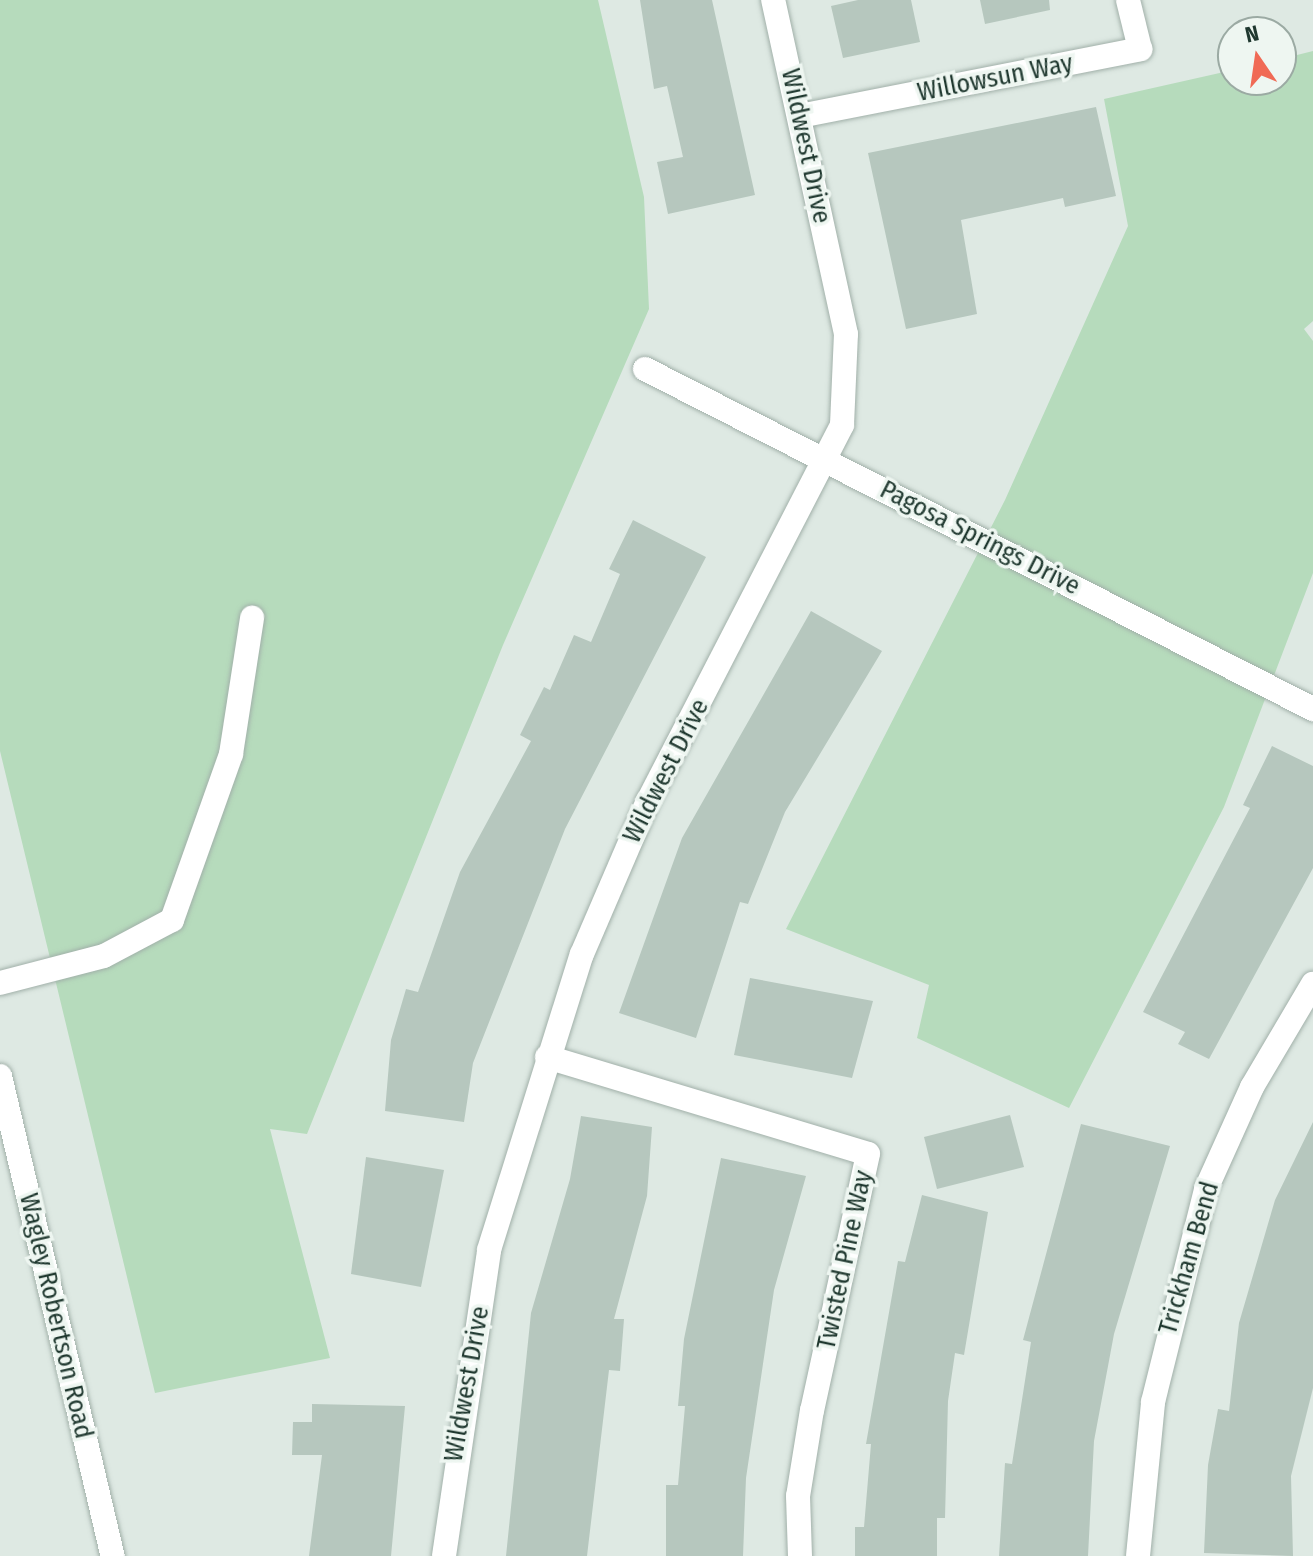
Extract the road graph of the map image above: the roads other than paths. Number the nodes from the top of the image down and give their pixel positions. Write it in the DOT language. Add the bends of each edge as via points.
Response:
graph roads {
  1 [pos="773,0"];
  2 [pos="1128,0"];
  3 [pos="800,116"];
  4 [pos="645,369"];
  5 [pos="828,460"];
  6 [pos="252,618"];
  7 [pos="1313,709"];
  8 [pos="0,983"];
  9 [pos="1313,984"];
  10 [pos="547,1057"];
  11 [pos="0,1076"];
  12 [pos="113,1556"];
  13 [pos="444,1556"];
  14 [pos="800,1556"];
  15 [pos="1138,1556"];
  1 -- 3 [label="street, Wildwest Drive"];
  2 -- 3 [label="street, Willowsun Way" via="1140,49"];
  3 -- 5 [label="street, Wildwest Drive" via="846,334 842,425"];
  4 -- 5 [label="street, Pagosa Springs Drive"];
  5 -- 7 [label="street, Pagosa Springs Drive"];
  5 -- 10 [label="street, Wildwest Drive" via="648,801"];
  6 -- 8 [label="street" via="231,754 172,920 104,956"];
  9 -- 15 [label="street, Trickham Bend" via="1252,1087 1206,1189 1153,1402"];
  10 -- 13 [label="street, Wildwest Drive" via="489,1250"];
  10 -- 14 [label="street, Twisted Pine Way" via="868,1154 812,1410 798,1496"];
  11 -- 12 [label="street, Wagley Robertson Road"];
}
